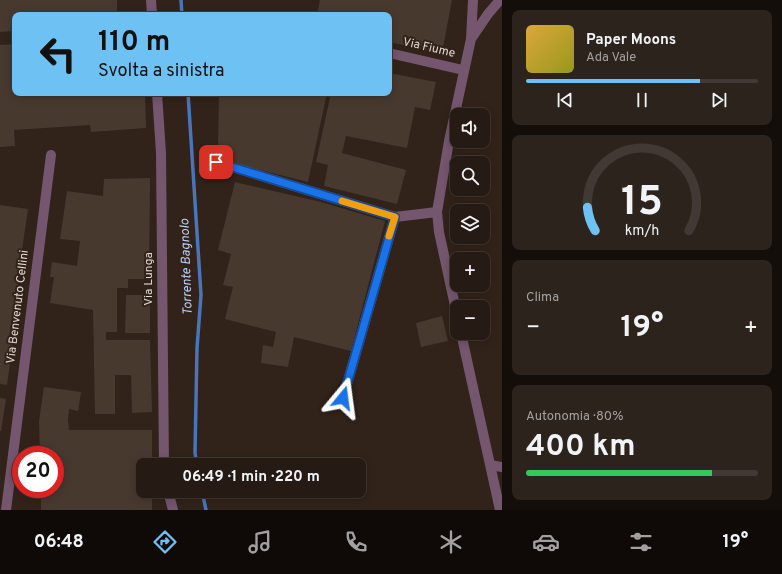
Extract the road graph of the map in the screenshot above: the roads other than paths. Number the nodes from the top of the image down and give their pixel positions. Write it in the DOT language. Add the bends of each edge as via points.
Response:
graph roads {
  1 [pos="152,0"];
  2 [pos="473,0"];
  3 [pos="491,0"];
  4 [pos="501,0"];
  5 [pos="152,12"];
  6 [pos="471,40"];
  7 [pos="392,53"];
  8 [pos="463,70"];
  9 [pos="157,96"];
  10 [pos="51,155"];
  11 [pos="216,162"];
  12 [pos="437,212"];
  13 [pos="395,217"];
  14 [pos="454,300"];
  15 [pos="463,340"];
  16 [pos="343,398"];
  17 [pos="164,458"];
  18 [pos="490,465"];
  19 [pos="502,467"];
  20 [pos="170,498"];
  21 [pos="6,510"];
  22 [pos="173,510"];
  23 [pos="500,510"];
  1 -- 5 [label="street"];
  2 -- 6 [label="street"];
  3 -- 4 [label="street"];
  4 -- 6 [label="street"];
  6 -- 8 [label="street"];
  7 -- 8 [label="street, Via Fiume"];
  8 -- 12 [label="street"];
  9 -- 17 [label="street, Via Lunga" via="161,153"];
  10 -- 21 [label="street, Via Benvenuto Cellini"];
  11 -- 13 [label="street"];
  12 -- 13 [label="street"];
  12 -- 14 [label="street"];
  13 -- 16 [label="street"];
  15 -- 18 [label="street"];
  18 -- 19 [label="street"];
  18 -- 23 [label="street"];
  20 -- 22 [label="street"];
}
